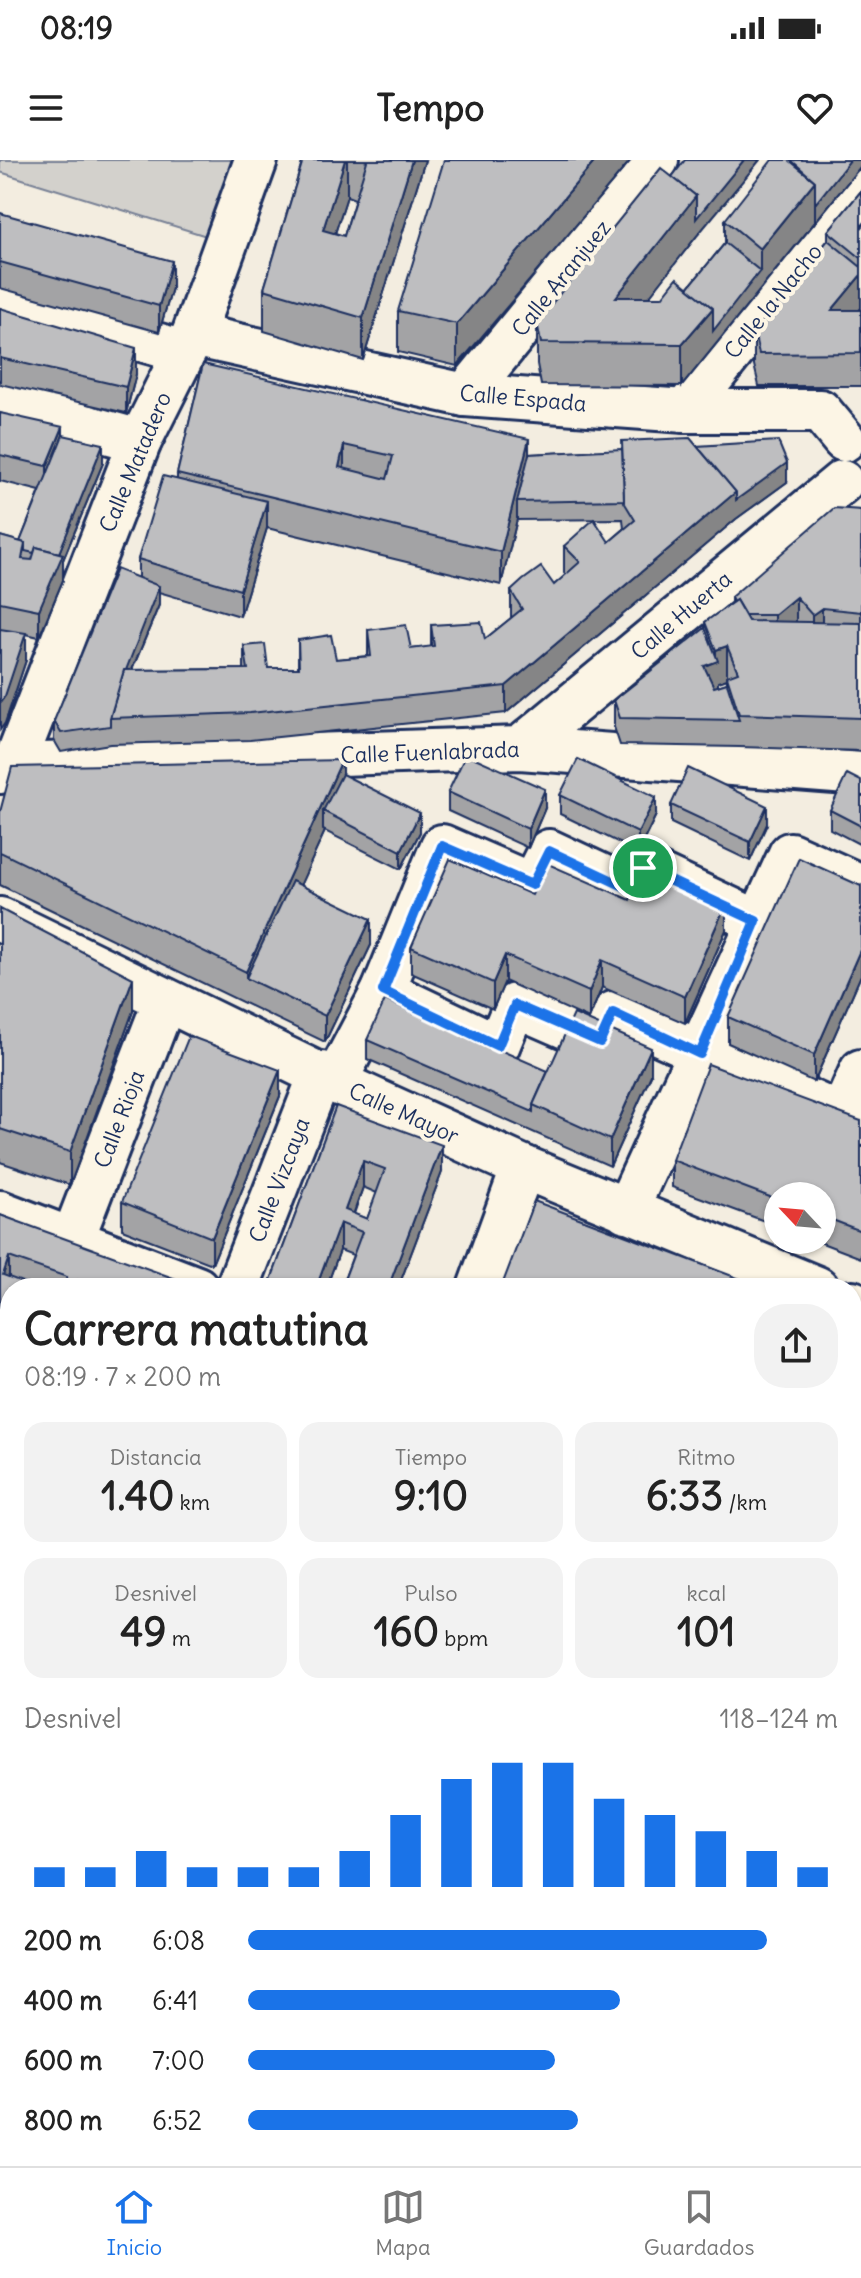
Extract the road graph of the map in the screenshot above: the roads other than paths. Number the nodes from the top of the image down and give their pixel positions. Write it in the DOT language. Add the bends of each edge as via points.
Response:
graph roads {
  1 [pos="256,160"];
  2 [pos="657,160"];
  3 [pos="861,192"];
  4 [pos="0,300"];
  5 [pos="189,344"];
  6 [pos="465,395"];
  7 [pos="0,403"];
  8 [pos="685,411"];
  9 [pos="853,438"];
  10 [pos="140,441"];
  11 [pos="852,486"];
  12 [pos="15,643"];
  13 [pos="58,651"];
  14 [pos="520,748"];
  15 [pos="7,768"];
  16 [pos="861,774"];
  17 [pos="861,886"];
  18 [pos="0,919"];
  19 [pos="756,921"];
  20 [pos="383,991"];
  21 [pos="165,1000"];
  22 [pos="700,1054"];
  23 [pos="861,1071"];
  24 [pos="328,1077"];
  25 [pos="851,1120"];
  26 [pos="523,1167"];
  27 [pos="626,1211"];
  28 [pos="0,1212"];
  29 [pos="73,1238"];
  30 [pos="172,1278"];
  31 [pos="241,1278"];
  32 [pos="483,1278"];
  33 [pos="792,1278"];
  1 -- 5 [label="street, Calle Matadero"];
  2 -- 6 [label="street, Calle Aranjuez"];
  3 -- 8 [label="street, Calle la Nacho"];
  4 -- 5 [label="street, Calle Espada"];
  5 -- 6 [label="street, Calle Espada"];
  5 -- 10 [label="street, Calle Matadero"];
  6 -- 8 [label="street, Calle Espada"];
  7 -- 10 [label="street"];
  8 -- 9 [label="street, Calle Espada" via="820,411"];
  9 -- 11 [label="street" via="834,461"];
  10 -- 13 [label="street, Calle Matadero"];
  11 -- 14 [label="street, Calle Huerta"];
  12 -- 13 [label="street"];
  13 -- 15 [label="street, Calle Matadero"];
  14 -- 15 [label="street, Calle Fuenlabrada"];
  14 -- 16 [label="street, Calle Fuenlabrada"];
  17 -- 19 [label="street" via="790,854"];
  18 -- 21 [label="street, Calle Mayor"];
  19 -- 20 [label="street, Calle Vizcaya" via="643,868 630,889 549,851 532,885 442,846"];
  19 -- 22 [label="street"];
  20 -- 22 [label="street" via="498,1046 515,1005 600,1042 613,1013"];
  20 -- 24 [label="street, Calle Vizcaya"];
  21 -- 24 [label="street, Calle Mayor"];
  21 -- 29 [label="street, Calle Rioja"];
  22 -- 25 [label="street"];
  22 -- 27 [label="street"];
  23 -- 25 [label="street"];
  24 -- 26 [label="street, Calle Mayor"];
  24 -- 31 [label="street, Calle Vizcaya"];
  26 -- 27 [label="street, Calle Mayor"];
  26 -- 32 [label="street"];
  27 -- 33 [label="street, Calle Mayor"];
  28 -- 29 [label="street"];
  29 -- 30 [label="street"];
}
